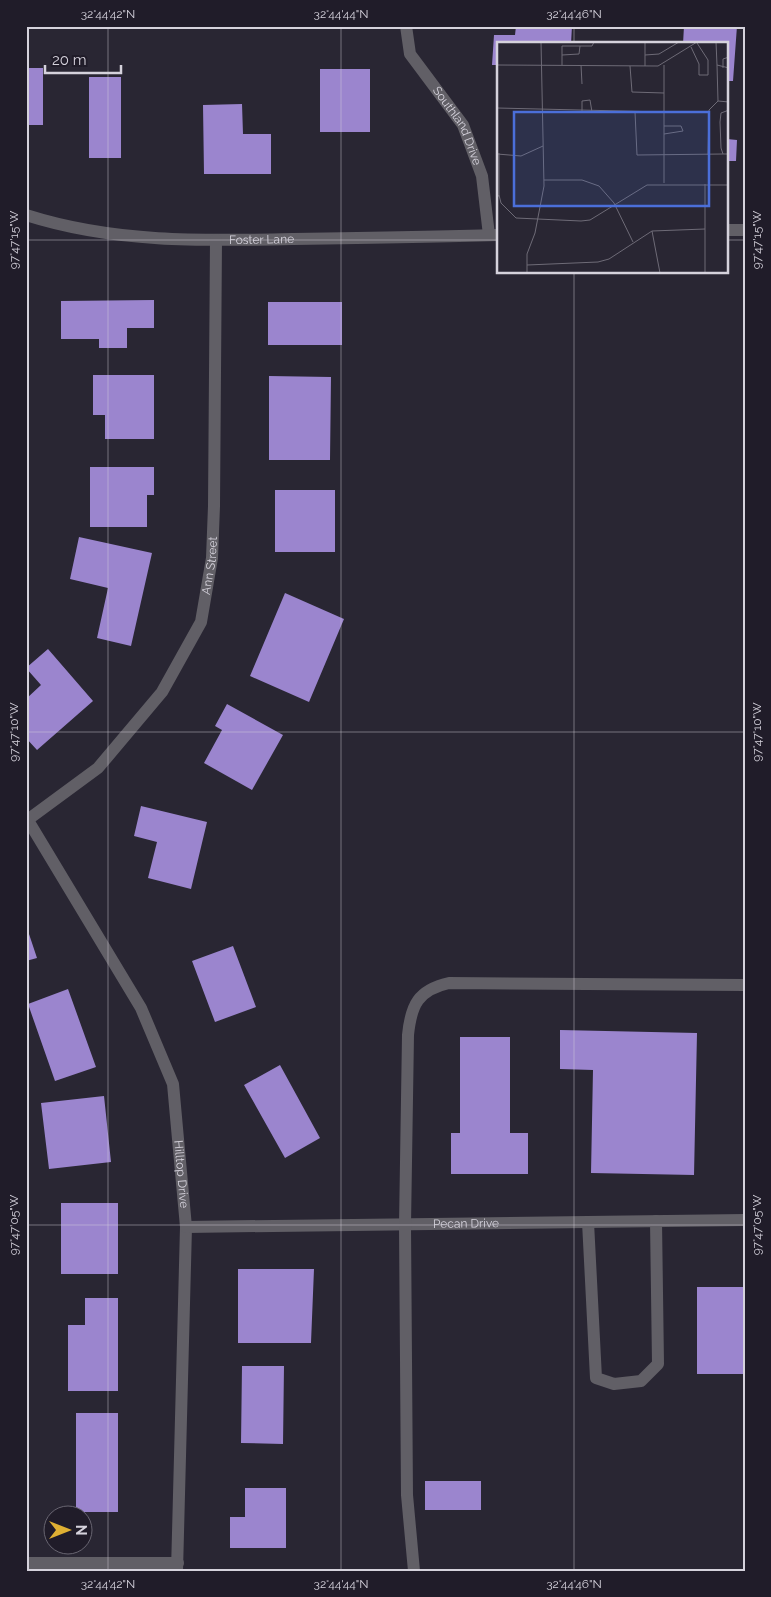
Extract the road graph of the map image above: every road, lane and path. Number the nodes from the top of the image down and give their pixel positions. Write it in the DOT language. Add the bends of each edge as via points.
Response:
graph roads {
  1 [pos="406,26"];
  2 [pos="26,215"];
  3 [pos="728,230"];
  4 [pos="745,230"];
  5 [pos="494,235"];
  6 [pos="216,240"];
  7 [pos="27,819"];
  8 [pos="745,985"];
  9 [pos="745,1220"];
  10 [pos="656,1221"];
  11 [pos="588,1222"];
  12 [pos="406,1225"];
  13 [pos="186,1228"];
  14 [pos="26,1563"];
  15 [pos="178,1567"];
  16 [pos="414,1571"];
  1 -- 5 [label="street, Southland Drive" via="410,54 463,125 482,176"];
  2 -- 6 [label="street, Foster Lane" via="106,234 162,240"];
  3 -- 4 [label="street"];
  5 -- 6 [label="street, Foster Lane"];
  6 -- 7 [label="street, Ann Street" via="212,558 201,622 162,692 98,768"];
  7 -- 13 [label="street, Hilltop Drive" via="141,1008 172,1084"];
  8 -- 12 [label="street" via="449,983 435,986 423,994 410,1018 408,1035"];
  9 -- 10 [label="street, Pecan Drive"];
  10 -- 11 [label="street, Pecan Drive"];
  10 -- 11 [label="street" via="658,1364 641,1381 614,1384 596,1378"];
  11 -- 12 [label="street, Pecan Drive"];
  12 -- 13 [label="street, Pecan Drive"];
  12 -- 16 [label="street" via="407,1495"];
  13 -- 15 [label="street, Hilltop Drive"];
  14 -- 15 [label="street"];
}
